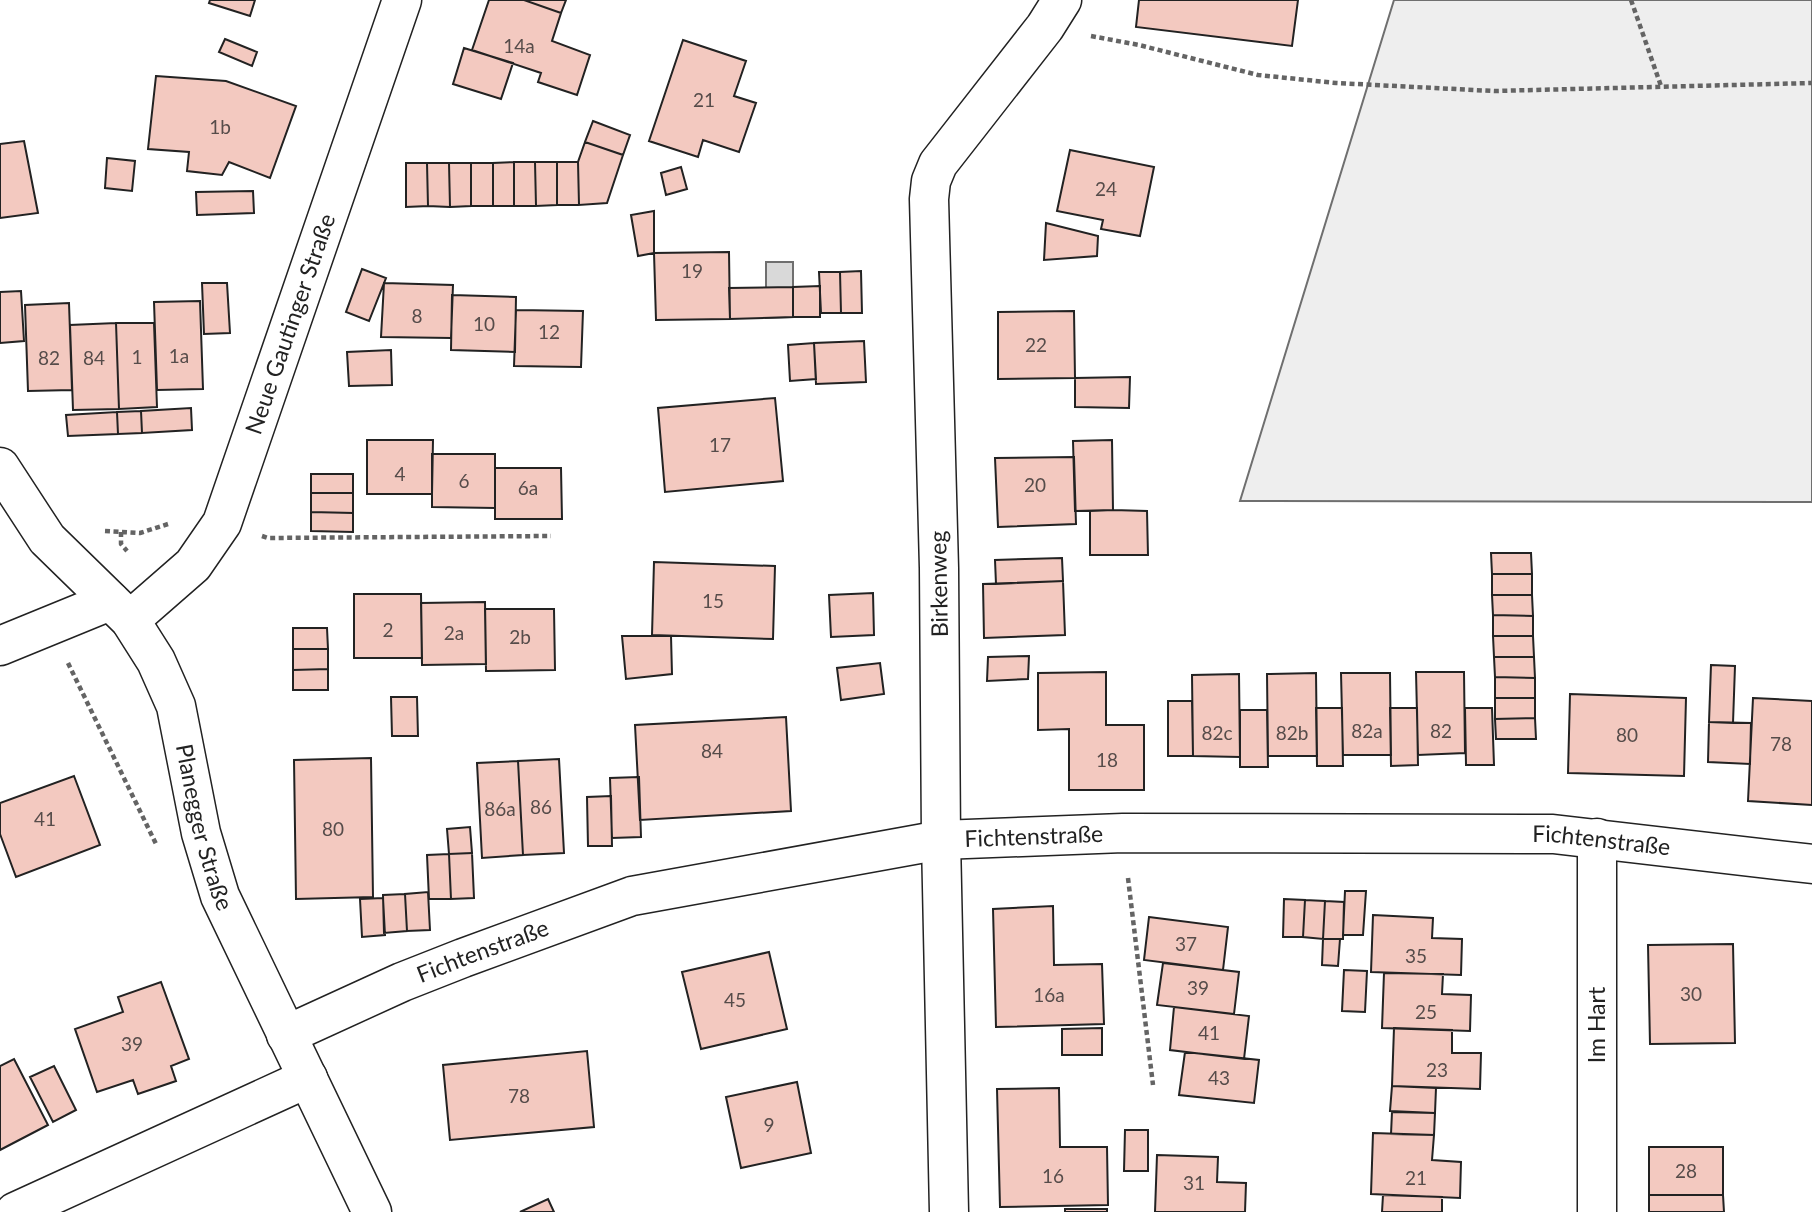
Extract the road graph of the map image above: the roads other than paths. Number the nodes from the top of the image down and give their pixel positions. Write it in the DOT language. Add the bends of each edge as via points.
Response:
graph roads {
  1 [pos="402,0"];
  2 [pos="1053,14"];
  3 [pos="0,467"];
  4 [pos="120,610"];
  5 [pos="0,646"];
  6 [pos="1597,838"];
  7 [pos="941,840"];
  8 [pos="1812,864"];
  9 [pos="286,1035"];
  10 [pos="308,1078"];
  11 [pos="15,1212"];
  12 [pos="372,1212"];
  13 [pos="950,1212"];
  14 [pos="1597,1212"];
  1 -- 4 [label="street, Neue Gautinger Straße" via="223,519 192,565"];
  2 -- 7 [label="street, Birkenweg" via="938,164 931,181"];
  3 -- 4 [label="street, Planegger Straße" via="47,539"];
  4 -- 5 [label="street, Neue Gautinger Straße" via="50,625"];
  4 -- 9 [label="street, Planegger Straße" via="156,661 176,706 201,833 220,896"];
  6 -- 7 [label="street, Fichtenstraße" via="1553,834 1123,833"];
  6 -- 8 [label="street, Fichtenstraße"];
  6 -- 14 [label="street, Im Hart"];
  7 -- 9 [label="street, Fichtenstraße" via="632,896 438,968"];
  7 -- 13 [label="street, Birkenweg"];
  9 -- 10 [label="street, Planegger Straße"];
  10 -- 11 [label="street"];
  10 -- 12 [label="street, Planegger Straße"];
}
